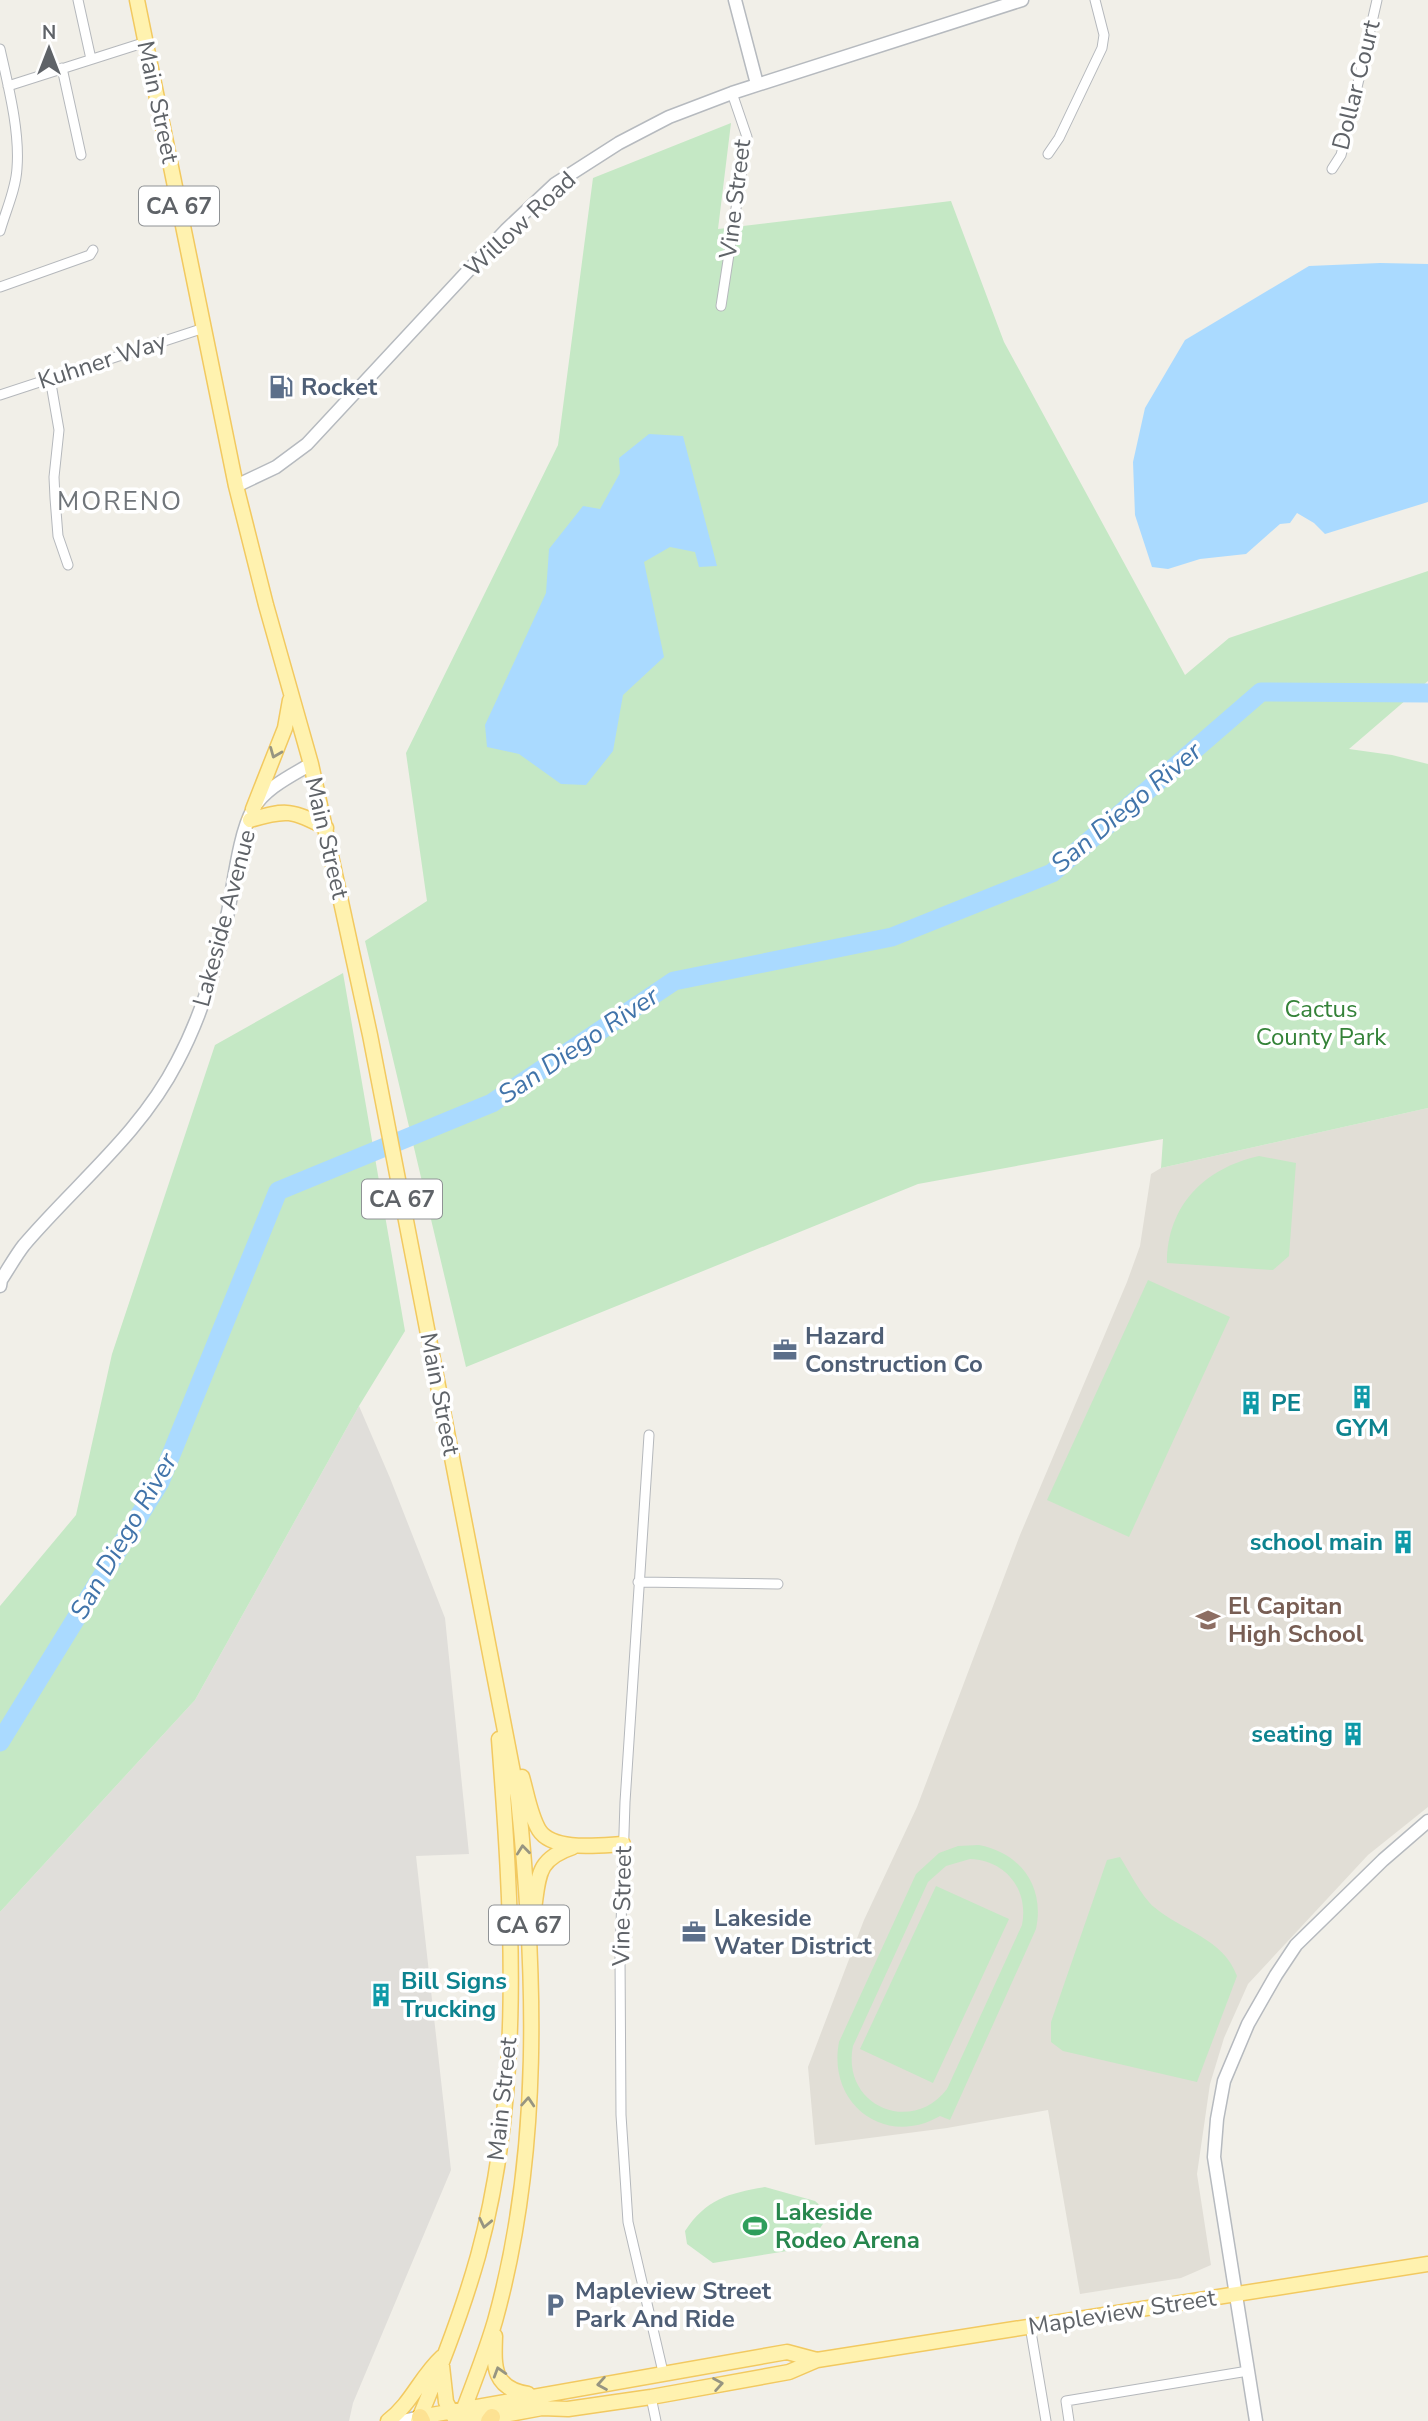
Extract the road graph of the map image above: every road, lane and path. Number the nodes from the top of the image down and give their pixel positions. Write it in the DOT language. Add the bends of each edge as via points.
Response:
graph roads {
  1 [pos="78,0"];
  2 [pos="137,0"];
  3 [pos="736,0"];
  4 [pos="1023,0"];
  5 [pos="1095,0"];
  6 [pos="1377,0"];
  7 [pos="146,42"];
  8 [pos="0,49"];
  9 [pos="91,59"];
  10 [pos="62,68"];
  11 [pos="757,84"];
  12 [pos="8,86"];
  13 [pos="732,93"];
  14 [pos="1048,154"];
  15 [pos="81,155"];
  16 [pos="1332,169"];
  17 [pos="14,186"];
  18 [pos="0,191"];
  19 [pos="0,231"];
  20 [pos="93,250"];
  21 [pos="0,287"];
  22 [pos="722,306"];
  23 [pos="204,328"];
  24 [pos="50,379"];
  25 [pos="0,395"];
  26 [pos="236,486"];
  27 [pos="68,565"];
  28 [pos="291,695"];
  29 [pos="311,764"];
  30 [pos="252,814"];
  31 [pos="326,828"];
  32 [pos="0,1282"];
  33 [pos="649,1435"];
  34 [pos="638,1582"];
  35 [pos="778,1584"];
  36 [pos="495,1682"];
  37 [pos="1428,1821"];
  38 [pos="624,1844"];
  39 [pos="578,1846"];
  40 [pos="530,1938"];
  41 [pos="1428,2264"];
  42 [pos="1236,2294"];
  43 [pos="495,2320"];
  44 [pos="1030,2326"];
  45 [pos="444,2359"];
  46 [pos="817,2360"];
  47 [pos="1248,2371"];
  48 [pos="663,2372"];
  49 [pos="556,2391"];
  50 [pos="539,2395"];
  51 [pos="651,2397"];
  52 [pos="552,2415"];
  53 [pos="461,2417"];
  54 [pos="498,2419"];
  55 [pos="420,2420"];
  56 [pos="388,2421"];
  57 [pos="403,2421"];
  58 [pos="656,2421"];
  59 [pos="1046,2421"];
  60 [pos="1069,2421"];
  61 [pos="1256,2421"];
  1 -- 9 [label="street"];
  2 -- 7 [label="main road, Main Street / CA 67"];
  3 -- 11 [label="main road"];
  4 -- 11 [label="main road, Willow Road"];
  5 -- 14 [label="street" via="1104,36 1101,48"];
  6 -- 16 [label="street, Dollar Court" via="1345,140"];
  7 -- 9 [label="street"];
  7 -- 23 [label="main road, Main Street / CA 67"];
  8 -- 12 [label="street"];
  9 -- 10 [label="street"];
  10 -- 12 [label="street"];
  10 -- 15 [label="street"];
  11 -- 13 [label="main road, Willow Road"];
  12 -- 17 [label="street" via="17,150"];
  13 -- 22 [label="street, Vine Street" via="747,137"];
  13 -- 26 [label="main road, Willow Road" via="669,117 555,184 506,230 307,444 276,467"];
  17 -- 18 [label="street"];
  17 -- 19 [label="street"];
  20 -- 21 [label="street" via="90,256"];
  23 -- 24 [label="street, Kuhner Way"];
  23 -- 26 [label="main road, Main Street / CA 67"];
  24 -- 25 [label="street, Kuhner Way"];
  24 -- 27 [label="street" via="59,430 54,477 58,536"];
  26 -- 28 [label="main road, Main Street / CA 67"];
  28 -- 29 [label="main road, Main Street / CA 67"];
  28 -- 30 [label="main road, one-way" via="285,729"];
  29 -- 30 [label="main road, Lakeside Avenue" via="276,785"];
  29 -- 31 [label="main road, Main Street / CA 67"];
  30 -- 31 [label="main road" via="291,812"];
  30 -- 32 [label="main road, Lakeside Avenue" via="220,953 201,1012 177,1062 137,1124 23,1246"];
  31 -- 36 [label="main road, Main Street / CA 67"];
  33 -- 34 [label="street, Vine Street"];
  34 -- 35 [label="street"];
  34 -- 38 [label="street, Vine Street"];
  36 -- 39 [label="main road" via="539,1829 545,1837"];
  40 -- 36 [label="main road, Main Street / CA 67, one-way" via="518,1798"];
  36 -- 45 [label="main road, Main Street / CA 67, one-way" via="510,1879 511,2009 502,2124 489,2201 478,2255"];
  37 -- 42 [label="main road" via="1296,1945 1234,2052 1222,2088 1214,2157"];
  38 -- 39 [label="main road"];
  38 -- 48 [label="street, Vine Street" via="621,2115 627,2209"];
  39 -- 40 [label="main road" via="559,1852 542,1867"];
  43 -- 40 [label="main road, Main Street / CA 67, one-way" via="524,2170 532,2010"];
  41 -- 42 [label="main road, Mapleview Street"];
  42 -- 44 [label="main road, Mapleview Street"];
  42 -- 47 [label="main road"];
  50 -- 43 [label="main road, one-way" via="503,2385 496,2369"];
  43 -- 53 [label="main road, Main Street / CA 67"];
  44 -- 46 [label="main road, Mapleview Street"];
  44 -- 59 [label="street"];
  45 -- 53 [label="main road" via="446,2399"];
  45 -- 55 [label="main road, Main Street / CA 67"];
  45 -- 56 [label="main road" via="429,2369 403,2408"];
  46 -- 48 [label="main road, Mapleview Street" via="787,2352"];
  51 -- 46 [label="main road, Mapleview Street, one-way" via="789,2372"];
  47 -- 60 [label="street" via="1066,2401"];
  47 -- 61 [label="main road"];
  48 -- 49 [label="main road, Mapleview Street, one-way"];
  49 -- 50 [label="main road, Mapleview Street"];
  49 -- 52 [label="main road"];
  50 -- 53 [label="main road, Mapleview Street"];
  51 -- 52 [label="main road, Mapleview Street"];
  51 -- 58 [label="street"];
  52 -- 54 [label="main road, Mapleview Street"];
  53 -- 54 [label="main road, Mapleview Street"];
  53 -- 55 [label="main road, Mapleview Street"];
  55 -- 57 [label="main road, Mapleview Street"];
}
